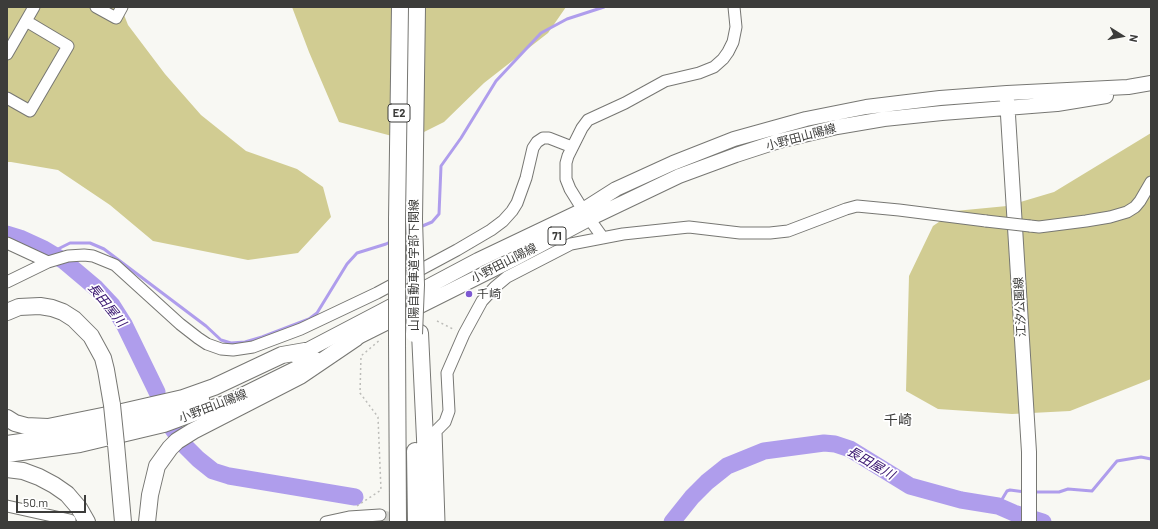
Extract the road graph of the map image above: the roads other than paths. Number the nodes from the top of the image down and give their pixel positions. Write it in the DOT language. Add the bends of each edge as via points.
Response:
graph roads {
  1 [pos="34,7"];
  2 [pos="96,7"];
  3 [pos="122,7"];
  4 [pos="400,7"];
  5 [pos="417,7"];
  6 [pos="734,7"];
  7 [pos="26,21"];
  8 [pos="8,49"];
  9 [pos="1151,83"];
  10 [pos="1128,87"];
  11 [pos="1007,93"];
  12 [pos="7,98"];
  13 [pos="1008,108"];
  14 [pos="572,147"];
  15 [pos="1151,182"];
  16 [pos="586,214"];
  17 [pos="604,238"];
  18 [pos="7,244"];
  19 [pos="48,262"];
  20 [pos="7,282"];
  21 [pos="7,312"];
  22 [pos="7,322"];
  23 [pos="417,333"];
  24 [pos="356,338"];
  25 [pos="305,351"];
  26 [pos="108,406"];
  27 [pos="7,418"];
  28 [pos="7,443"];
  29 [pos="112,445"];
  30 [pos="7,455"];
  31 [pos="7,469"];
  32 [pos="7,506"];
  33 [pos="380,515"];
  34 [pos="70,520"];
  35 [pos="87,522"];
  36 [pos="115,522"];
  37 [pos="123,522"];
  38 [pos="147,522"];
  39 [pos="326,522"];
  40 [pos="398,522"];
  41 [pos="416,522"];
  42 [pos="431,522"];
  43 [pos="439,522"];
  44 [pos="1029,522"];
  1 -- 7 [label="street"];
  2 -- 3 [label="street" via="116,18"];
  4 -- 40 [label="highway, 山陽自動車道宇部下関線 / E2, bridge" via="397,219 390,339"];
  5 -- 23 [label="highway, 山陽自動車道宇部下関線 / E2, bridge" via="414,219"];
  6 -- 14 [label="street" via="736,27 733,42 719,63 699,73 665,81 588,120"];
  7 -- 8 [label="street"];
  7 -- 12 [label="street" via="68,46 30,111"];
  9 -- 10 [label="main road, 小野田山陽線 / 71"];
  10 -- 11 [label="main road, 小野田山陽線 / 71"];
  10 -- 13 [label="main road, 小野田山陽線 / 71" via="1108,96"];
  11 -- 13 [label="main road, 江汐公園線"];
  11 -- 16 [label="main road, 小野田山陽線 / 71" via="866,107 806,119 734,140 673,163 616,189"];
  13 -- 16 [label="main road, 小野田山陽線 / 71" via="884,119 779,141 679,176"];
  13 -- 44 [label="main road, 江汐公園線" via="1028,438"];
  14 -- 16 [label="street" via="566,164 566,179"];
  14 -- 19 [label="street" via="549,138 537,142 517,203 508,216 491,230 377,293 301,329 249,348 233,350 207,344 116,265 84,255 68,256"];
  15 -- 17 [label="street, bridge" via="1140,201 1127,212 1110,217 1039,227 858,206 788,232 740,233 689,227"];
  16 -- 17 [label="street"];
  16 -- 24 [label="main road, 小野田山陽線 / 71" via="512,260"];
  16 -- 25 [label="main road, 小野田山陽線 / 71" via="478,260"];
  17 -- 43 [label="street" via="571,244 507,277 482,301 447,373 449,411 445,422 436,431"];
  18 -- 19 [label="street"];
  19 -- 20 [label="street"];
  21 -- 26 [label="highway" via="18,307 40,306 52,308 74,318 91,336 103,358 108,377"];
  22 -- 26 [label="highway" via="22,316 40,315 61,321 71,328 81,338 94,362"];
  23 -- 41 [label="highway, 山陽自動車道宇部下関線"];
  23 -- 42 [label="highway"];
  24 -- 30 [label="main road, 小野田山陽線 / 71" via="232,400 164,425 80,445"];
  24 -- 38 [label="highway" via="300,376 177,441 157,466"];
  25 -- 27 [label="highway" via="282,355 214,387 183,398 122,412 48,427 26,426"];
  25 -- 28 [label="main road, 小野田山陽線 / 71" via="194,403 162,414 77,433"];
  26 -- 29 [label="highway, bridge"];
  29 -- 36 [label="highway"];
  29 -- 37 [label="highway"];
  31 -- 35 [label="highway" via="23,471 54,485 67,494"];
  32 -- 34 [label="street"];
  33 -- 39 [label="street" via="349,517"];
}
